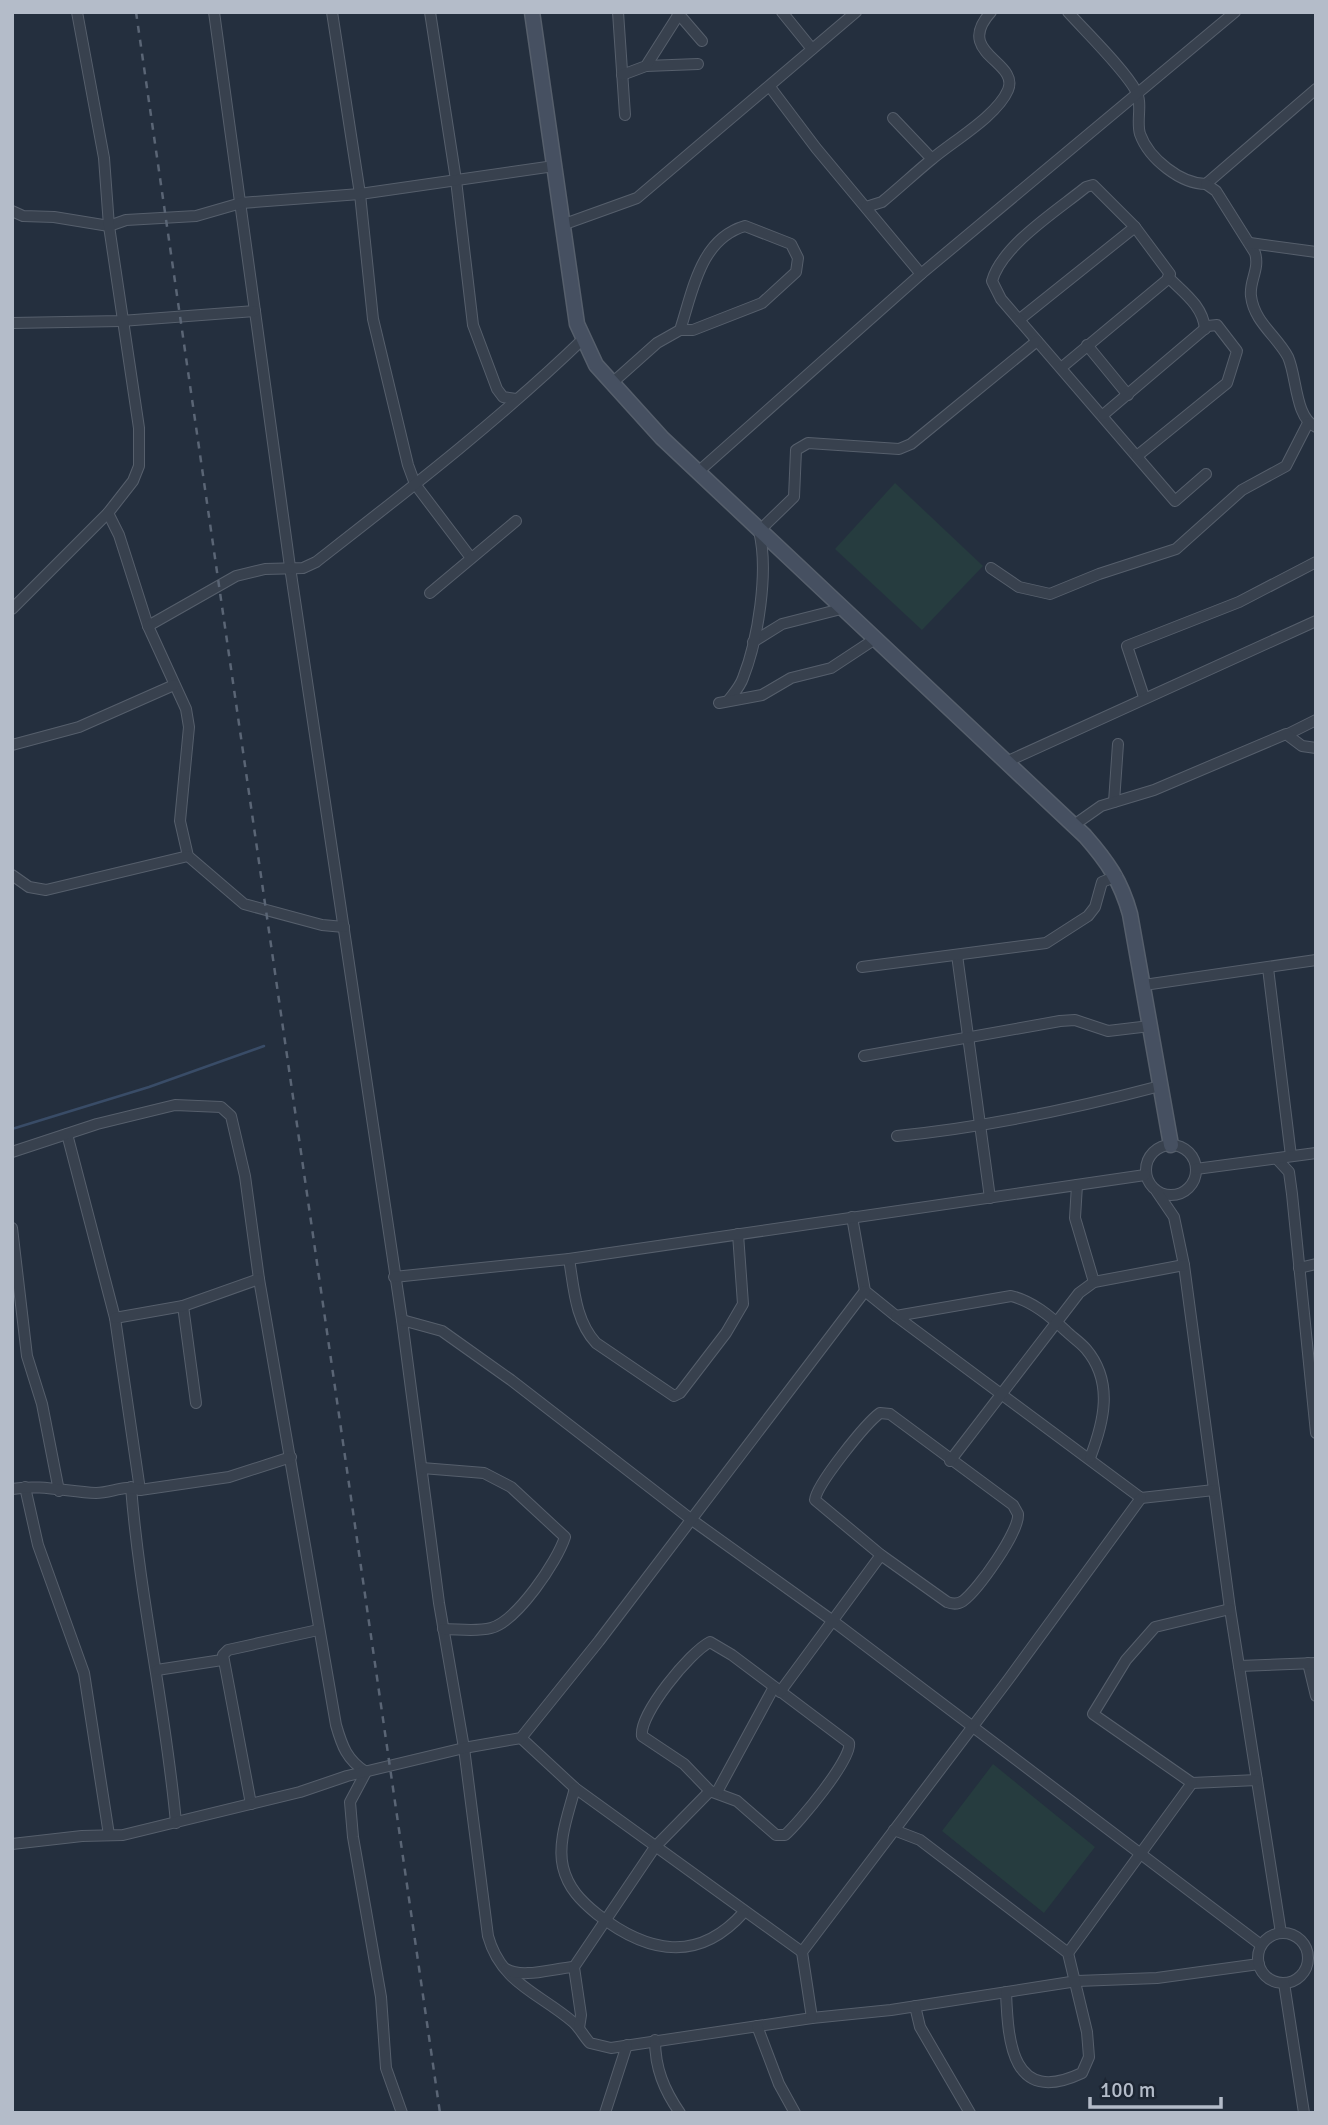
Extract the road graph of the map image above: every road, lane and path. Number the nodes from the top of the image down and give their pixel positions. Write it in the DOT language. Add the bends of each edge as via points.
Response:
graph roads {
  1 [pos="77,12"];
  2 [pos="214,12"];
  3 [pos="332,12"];
  4 [pos="429,12"];
  5 [pos="532,12"];
  6 [pos="618,12"];
  7 [pos="782,12"];
  8 [pos="856,12"];
  9 [pos="991,12"];
  10 [pos="1068,12"];
  11 [pos="1235,12"];
  12 [pos="678,13"];
  13 [pos="702,41"];
  14 [pos="812,49"];
  15 [pos="698,64"];
  16 [pos="646,66"];
  17 [pos="622,75"];
  18 [pos="770,87"];
  19 [pos="1316,89"];
  20 [pos="1138,92"];
  21 [pos="1311,99"];
  22 [pos="625,115"];
  23 [pos="893,118"];
  24 [pos="932,159"];
  25 [pos="554,166"];
  26 [pos="456,180"];
  27 [pos="1206,184"];
  28 [pos="360,194"];
  29 [pos="241,203"];
  30 [pos="866,208"];
  31 [pos="12,211"];
  32 [pos="562,225"];
  33 [pos="109,226"];
  34 [pos="1136,227"];
  35 [pos="1250,243"];
  36 [pos="1316,252"];
  37 [pos="921,274"];
  38 [pos="1168,277"];
  39 [pos="255,311"];
  40 [pos="1020,319"];
  41 [pos="121,321"];
  42 [pos="12,323"];
  43 [pos="1205,329"];
  44 [pos="680,330"];
  45 [pos="582,340"];
  46 [pos="1037,341"];
  47 [pos="1087,345"];
  48 [pos="1061,368"];
  49 [pos="611,384"];
  50 [pos="1128,395"];
  51 [pos="516,399"];
  52 [pos="1103,415"];
  53 [pos="1312,425"];
  54 [pos="1137,456"];
  55 [pos="698,472"];
  56 [pos="1206,474"];
  57 [pos="415,484"];
  58 [pos="108,513"];
  59 [pos="516,521"];
  60 [pos="759,531"];
  61 [pos="471,558"];
  62 [pos="1316,562"];
  63 [pos="290,567"];
  64 [pos="991,568"];
  65 [pos="430,593"];
  66 [pos="12,609"];
  67 [pos="841,609"];
  68 [pos="1316,621"];
  69 [pos="148,626"];
  70 [pos="875,639"];
  71 [pos="753,642"];
  72 [pos="174,685"];
  73 [pos="1144,697"];
  74 [pos="1316,720"];
  75 [pos="1288,734"];
  76 [pos="1118,744"];
  77 [pos="12,745"];
  78 [pos="1316,748"];
  79 [pos="1006,762"];
  80 [pos="1114,802"];
  81 [pos="1074,825"];
  82 [pos="188,856"];
  83 [pos="12,875"];
  84 [pos="1117,876"];
  85 [pos="344,927"];
  86 [pos="957,955"];
  87 [pos="1316,960"];
  88 [pos="862,967"];
  89 [pos="1268,968"];
  90 [pos="1144,985"];
  91 [pos="1150,1026"];
  92 [pos="968,1039"];
  93 [pos="864,1056"];
  94 [pos="1160,1086"];
  95 [pos="980,1127"];
  96 [pos="67,1134"];
  97 [pos="897,1136"];
  98 [pos="1171,1145"];
  99 [pos="12,1152"];
  100 [pos="1316,1153"];
  101 [pos="1293,1156"];
  102 [pos="1277,1159"];
  103 [pos="1196,1169"];
  104 [pos="1289,1172"];
  105 [pos="1146,1175"];
  106 [pos="1077,1185"];
  107 [pos="1188,1189"];
  108 [pos="1157,1192"];
  109 [pos="990,1198"];
  110 [pos="1174,1216"];
  111 [pos="852,1217"];
  112 [pos="12,1228"];
  113 [pos="737,1234"];
  114 [pos="569,1259"];
  115 [pos="1316,1264"];
  116 [pos="1184,1265"];
  117 [pos="1299,1268"];
  118 [pos="394,1277"];
  119 [pos="259,1279"];
  120 [pos="1094,1282"];
  121 [pos="865,1290"];
  122 [pos="183,1306"];
  123 [pos="895,1316"];
  124 [pos="115,1318"];
  125 [pos="402,1320"];
  126 [pos="1056,1322"];
  127 [pos="1313,1367"];
  128 [pos="1003,1395"];
  129 [pos="195,1403"];
  130 [pos="1316,1433"];
  131 [pos="291,1457"];
  132 [pos="1090,1458"];
  133 [pos="950,1461"];
  134 [pos="422,1468"];
  135 [pos="25,1487"];
  136 [pos="135,1488"];
  137 [pos="12,1489"];
  138 [pos="1214,1490"];
  139 [pos="59,1491"];
  140 [pos="1141,1498"];
  141 [pos="692,1520"];
  142 [pos="881,1555"];
  143 [pos="1230,1609"];
  144 [pos="833,1621"];
  145 [pos="443,1629"];
  146 [pos="318,1630"];
  147 [pos="222,1660"];
  148 [pos="1312,1663"];
  149 [pos="1239,1666"];
  150 [pos="158,1670"];
  151 [pos="777,1690"];
  152 [pos="1316,1696"];
  153 [pos="973,1727"];
  154 [pos="521,1738"];
  155 [pos="464,1748"];
  156 [pos="366,1772"];
  157 [pos="1257,1780"];
  158 [pos="1192,1783"];
  159 [pos="575,1788"];
  160 [pos="714,1791"];
  161 [pos="251,1804"];
  162 [pos="176,1823"];
  163 [pos="894,1830"];
  164 [pos="109,1835"];
  165 [pos="12,1844"];
  166 [pos="655,1847"];
  167 [pos="1143,1853"];
  168 [pos="744,1912"];
  169 [pos="607,1922"];
  170 [pos="1281,1933"];
  171 [pos="1261,1945"];
  172 [pos="802,1952"];
  173 [pos="1068,1952"];
  174 [pos="1312,1953"];
  175 [pos="500,1964"];
  176 [pos="1259,1964"];
  177 [pos="574,1967"];
  178 [pos="1077,1981"];
  179 [pos="1284,1983"];
  180 [pos="1006,1992"];
  181 [pos="915,2006"];
  182 [pos="812,2018"];
  183 [pos="757,2026"];
  184 [pos="579,2028"];
  185 [pos="655,2040"];
  186 [pos="626,2045"];
  187 [pos="402,2113"];
  188 [pos="605,2113"];
  189 [pos="680,2113"];
  190 [pos="795,2113"];
  191 [pos="970,2113"];
  192 [pos="1304,2113"];
  1 -- 33 [label="street" via="104,158"];
  2 -- 29 [label="street"];
  3 -- 28 [label="street"];
  4 -- 26 [label="street"];
  5 -- 25 [label="street"];
  6 -- 17 [label="street"];
  7 -- 14 [label="street"];
  8 -- 14 [label="street"];
  9 -- 24 [label="street" via="981,25 980,41 1004,69 1010,87 992,110"];
  10 -- 20 [label="street"];
  11 -- 20 [label="street"];
  12 -- 13 [label="street"];
  12 -- 16 [label="street"];
  14 -- 18 [label="street"];
  15 -- 16 [label="street"];
  16 -- 17 [label="street"];
  17 -- 22 [label="street"];
  18 -- 30 [label="street"];
  18 -- 32 [label="street" via="637,198"];
  19 -- 21 [label="street"];
  20 -- 27 [label="street" via="1140,133 1147,146 1168,169 1193,184"];
  20 -- 37 [label="street"];
  21 -- 27 [label="street"];
  23 -- 24 [label="street"];
  24 -- 30 [label="street" via="882,202"];
  25 -- 26 [label="street"];
  25 -- 32 [label="street"];
  26 -- 28 [label="street"];
  26 -- 51 [label="street" via="472,325 497,389 503,397"];
  27 -- 35 [label="street" via="1216,191"];
  28 -- 29 [label="street"];
  28 -- 57 [label="street" via="373,318"];
  29 -- 33 [label="street" via="196,216 127,219"];
  29 -- 39 [label="street"];
  30 -- 37 [label="street"];
  31 -- 33 [label="street"];
  32 -- 45 [label="street"];
  33 -- 41 [label="street"];
  34 -- 38 [label="street" via="1169,269"];
  34 -- 40 [label="street"];
  34 -- 40 [label="street" via="1097,186 1086,187 1017,244 994,275 992,281 1001,299"];
  35 -- 36 [label="street"];
  35 -- 53 [label="street" via="1258,262 1252,302 1288,358"];
  37 -- 55 [label="street"];
  38 -- 43 [label="street" via="1196,305"];
  38 -- 47 [label="street"];
  39 -- 41 [label="street"];
  39 -- 63 [label="street"];
  40 -- 46 [label="street"];
  41 -- 42 [label="street"];
  41 -- 58 [label="street" via="140,451 133,481"];
  43 -- 50 [label="street"];
  43 -- 54 [label="street" via="1217,325 1237,351 1227,383"];
  44 -- 44 [label="street" via="703,260 726,235 745,226 791,244 798,258 796,272 762,303 693,330"];
  44 -- 49 [label="street" via="657,343"];
  45 -- 49 [label="street"];
  45 -- 51 [label="street"];
  46 -- 48 [label="street"];
  46 -- 60 [label="street" via="911,444 899,449 801,446 796,450 794,497"];
  47 -- 48 [label="street"];
  47 -- 50 [label="street"];
  48 -- 52 [label="street"];
  49 -- 55 [label="street"];
  50 -- 52 [label="street"];
  51 -- 57 [label="street"];
  52 -- 54 [label="street"];
  53 -- 64 [label="street" via="1286,466 1242,490 1176,549 1050,594 1019,587"];
  54 -- 56 [label="street" via="1174,501"];
  55 -- 60 [label="street"];
  57 -- 61 [label="street"];
  57 -- 63 [label="street" via="316,562"];
  58 -- 66 [label="street"];
  58 -- 69 [label="street"];
  59 -- 61 [label="street"];
  60 -- 67 [label="street"];
  60 -- 71 [label="street" via="764,548"];
  61 -- 65 [label="street"];
  62 -- 73 [label="street" via="1239,602 1127,646"];
  63 -- 69 [label="street" via="236,576"];
  63 -- 85 [label="street"];
  67 -- 70 [label="street"];
  67 -- 71 [label="street" via="782,624"];
  68 -- 73 [label="street"];
  69 -- 72 [label="street"];
  70 -- 71 [label="street" via="831,668 791,678 762,695 723,702 742,681"];
  70 -- 79 [label="street"];
  72 -- 77 [label="street" via="79,727"];
  72 -- 82 [label="street" via="189,727 180,821"];
  73 -- 79 [label="street"];
  74 -- 75 [label="street"];
  75 -- 78 [label="street" via="1302,746"];
  75 -- 80 [label="street"];
  76 -- 80 [label="street"];
  79 -- 81 [label="street"];
  80 -- 81 [label="street" via="1093,810"];
  81 -- 84 [label="street"];
  82 -- 83 [label="street" via="46,890 29,887"];
  82 -- 85 [label="street" via="244,904"];
  84 -- 86 [label="street" via="1102,882 1095,907 1082,922 1052,940"];
  84 -- 90 [label="street"];
  85 -- 118 [label="street"];
  86 -- 88 [label="street"];
  86 -- 92 [label="street"];
  87 -- 89 [label="street"];
  89 -- 90 [label="street"];
  89 -- 101 [label="street"];
  90 -- 91 [label="street"];
  91 -- 92 [label="street" via="1108,1031 1075,1020"];
  91 -- 94 [label="street"];
  92 -- 93 [label="street"];
  92 -- 95 [label="street"];
  94 -- 95 [label="street"];
  94 -- 98 [label="street"];
  95 -- 97 [label="street"];
  95 -- 109 [label="street"];
  96 -- 99 [label="street"];
  96 -- 119 [label="street" via="175,1105 221,1107 228,1112 245,1176"];
  96 -- 124 [label="street"];
  98 -- 103 [label="street" via="1186,1150"];
  98 -- 105 [label="street" via="1158,1148 1149,1157"];
  100 -- 101 [label="street"];
  101 -- 102 [label="street"];
  101 -- 104 [label="street"];
  102 -- 103 [label="street"];
  102 -- 104 [label="street"];
  103 -- 107 [label="street"];
  104 -- 117 [label="street"];
  105 -- 106 [label="street"];
  105 -- 108 [label="street"];
  106 -- 109 [label="street"];
  106 -- 120 [label="street" via="1075,1218"];
  107 -- 108 [label="street" via="1173,1196"];
  107 -- 110 [label="street"];
  108 -- 110 [label="street"];
  109 -- 111 [label="street"];
  110 -- 116 [label="street"];
  111 -- 113 [label="street"];
  111 -- 121 [label="street"];
  112 -- 139 [label="street" via="27,1356 42,1404"];
  113 -- 114 [label="street"];
  113 -- 114 [label="street" via="743,1304 726,1334 674,1396 587,1333"];
  114 -- 118 [label="street"];
  115 -- 117 [label="street"];
  116 -- 120 [label="street"];
  116 -- 138 [label="street"];
  117 -- 127 [label="street"];
  118 -- 125 [label="street"];
  119 -- 122 [label="street"];
  119 -- 131 [label="street"];
  120 -- 126 [label="street"];
  121 -- 123 [label="street"];
  121 -- 141 [label="street"];
  122 -- 124 [label="street"];
  122 -- 129 [label="street"];
  123 -- 126 [label="street" via="1011,1296 1025,1300"];
  123 -- 128 [label="street"];
  124 -- 136 [label="street" via="134,1436"];
  125 -- 134 [label="street"];
  125 -- 141 [label="street" via="451,1337"];
  126 -- 128 [label="street"];
  126 -- 132 [label="street" via="1086,1349 1104,1388 1101,1430"];
  127 -- 130 [label="street"];
  128 -- 132 [label="street"];
  128 -- 133 [label="street"];
  131 -- 136 [label="street" via="229,1476"];
  131 -- 146 [label="street"];
  132 -- 140 [label="street"];
  133 -- 142 [label="street" via="886,1413 876,1415 838,1462 816,1493 816,1500"];
  133 -- 142 [label="street" via="1013,1505 1018,1514 1016,1530 982,1577 963,1601 951,1604"];
  134 -- 145 [label="street"];
  134 -- 145 [label="street" via="484,1473 511,1487 565,1537 512,1616 492,1628"];
  135 -- 137 [label="street"];
  135 -- 139 [label="street"];
  135 -- 164 [label="street" via="38,1545 84,1673"];
  136 -- 139 [label="street" via="100,1493"];
  136 -- 150 [label="street" via="141,1590"];
  138 -- 140 [label="street"];
  138 -- 143 [label="street"];
  140 -- 153 [label="street"];
  141 -- 144 [label="street"];
  141 -- 154 [label="street"];
  142 -- 144 [label="street"];
  143 -- 149 [label="street"];
  143 -- 158 [label="street" via="1155,1627 1126,1660 1094,1709 1098,1719"];
  144 -- 151 [label="street"];
  144 -- 153 [label="street"];
  145 -- 155 [label="street"];
  146 -- 147 [label="street" via="228,1650"];
  146 -- 156 [label="street" via="342,1746"];
  147 -- 150 [label="street"];
  147 -- 161 [label="street"];
  148 -- 149 [label="street"];
  148 -- 152 [label="street"];
  149 -- 157 [label="street"];
  150 -- 162 [label="street"];
  151 -- 160 [label="street"];
  151 -- 160 [label="street" via="849,1743 849,1753 785,1835 776,1835 737,1801"];
  151 -- 160 [label="street" via="710,1643 665,1688 647,1716 642,1736"];
  153 -- 163 [label="street"];
  153 -- 167 [label="street"];
  154 -- 155 [label="street"];
  154 -- 159 [label="street"];
  155 -- 156 [label="street"];
  155 -- 175 [label="street" via="488,1936"];
  156 -- 161 [label="street"];
  156 -- 187 [label="street" via="350,1802 353,1837 381,1997 386,2068"];
  157 -- 158 [label="street"];
  157 -- 170 [label="street"];
  158 -- 167 [label="street"];
  159 -- 166 [label="street"];
  159 -- 169 [label="street" via="561,1849 563,1867 578,1897"];
  160 -- 166 [label="street"];
  161 -- 162 [label="street"];
  162 -- 164 [label="street"];
  163 -- 172 [label="street"];
  163 -- 173 [label="street" via="920,1840"];
  164 -- 165 [label="street"];
  166 -- 168 [label="street"];
  166 -- 169 [label="street"];
  167 -- 171 [label="street"];
  167 -- 173 [label="street"];
  168 -- 169 [label="street" via="722,1934 682,1947 657,1948 634,1940"];
  168 -- 172 [label="street"];
  169 -- 177 [label="street"];
  170 -- 171 [label="street"];
  170 -- 174 [label="street" via="1299,1938"];
  171 -- 176 [label="street"];
  172 -- 182 [label="street"];
  173 -- 178 [label="street"];
  174 -- 179 [label="street" via="1304,1971"];
  175 -- 177 [label="street" via="515,1973"];
  175 -- 184 [label="street" via="529,1992"];
  176 -- 178 [label="street" via="1157,1978"];
  176 -- 179 [label="street" via="1271,1980"];
  177 -- 184 [label="street"];
  178 -- 180 [label="street"];
  178 -- 180 [label="street" via="1089,2057 1082,2073 1048,2085 1031,2079 1019,2064 1008,2039"];
  179 -- 192 [label="street"];
  180 -- 181 [label="street"];
  181 -- 182 [label="street"];
  181 -- 191 [label="street" via="920,2026"];
  182 -- 183 [label="street"];
  183 -- 185 [label="street"];
  183 -- 190 [label="street"];
  184 -- 186 [label="street" via="597,2047"];
  185 -- 186 [label="street"];
  185 -- 189 [label="street" via="660,2076"];
  186 -- 188 [label="street"];
}
